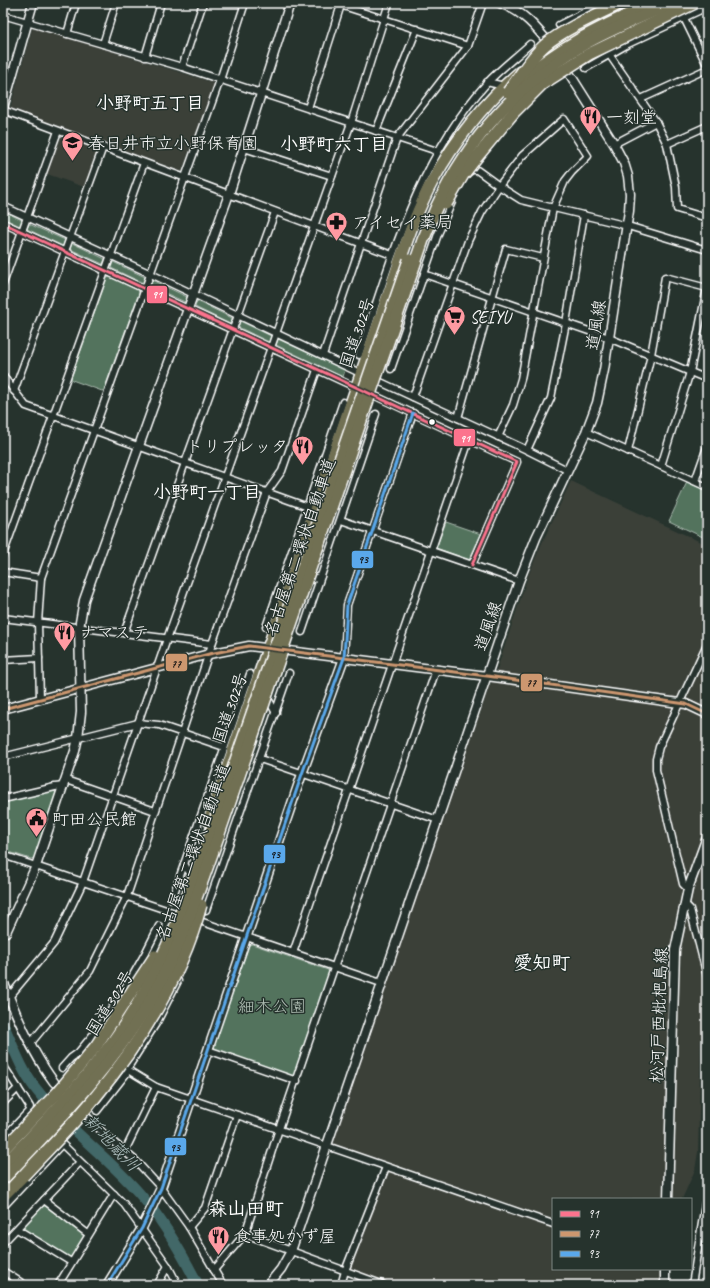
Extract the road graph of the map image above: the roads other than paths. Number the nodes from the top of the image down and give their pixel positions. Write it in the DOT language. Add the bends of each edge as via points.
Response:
graph roads {
  1 [pos="33,3"];
  2 [pos="76,3"];
  3 [pos="116,3"];
  4 [pos="162,3"];
  5 [pos="203,3"];
  6 [pos="244,3"];
  7 [pos="290,3"];
  8 [pos="334,3"];
  9 [pos="389,3"];
  10 [pos="483,3"];
  11 [pos="500,3"];
  12 [pos="603,3"];
  13 [pos="621,3"];
  14 [pos="637,3"];
  15 [pos="653,3"];
  16 [pos="672,3"];
  17 [pos="695,3"];
  18 [pos="341,5"];
  19 [pos="707,7"];
  20 [pos="584,12"];
  21 [pos="3,15"];
  22 [pos="684,18"];
  23 [pos="384,19"];
  24 [pos="599,21"];
  25 [pos="27,22"];
  26 [pos="559,25"];
  27 [pos="586,28"];
  28 [pos="417,29"];
  29 [pos="67,34"];
  30 [pos="103,44"];
  31 [pos="530,44"];
  32 [pos="628,44"];
  33 [pos="468,46"];
  34 [pos="552,47"];
  35 [pos="145,57"];
  36 [pos="611,57"];
  37 [pos="707,65"];
  38 [pos="182,68"];
  39 [pos="586,68"];
  40 [pos="707,69"];
  41 [pos="220,80"];
  42 [pos="487,82"];
  43 [pos="506,89"];
  44 [pos="262,93"];
  45 [pos="641,99"];
  46 [pos="308,108"];
  47 [pos="3,109"];
  48 [pos="656,122"];
  49 [pos="351,123"];
  50 [pos="707,126"];
  51 [pos="58,131"];
  52 [pos="376,131"];
  53 [pos="397,138"];
  54 [pos="614,144"];
  55 [pos="667,144"];
  56 [pos="103,147"];
  57 [pos="244,148"];
  58 [pos="438,151"];
  59 [pos="144,163"];
  60 [pos="332,176"];
  61 [pos="185,178"];
  62 [pos="499,186"];
  63 [pos="229,194"];
  64 [pos="3,206"];
  65 [pos="553,208"];
  66 [pos="275,212"];
  67 [pos="584,216"];
  68 [pos="27,217"];
  69 [pos="707,218"];
  70 [pos="3,223"];
  71 [pos="628,226"];
  72 [pos="314,227"];
  73 [pos="22,232"];
  74 [pos="70,238"];
  75 [pos="360,244"];
  76 [pos="707,250"];
  77 [pos="65,252"];
  78 [pos="111,256"];
  79 [pos="392,256"];
  80 [pos="543,258"];
  81 [pos="105,270"];
  82 [pos="151,274"];
  83 [pos="424,274"];
  84 [pos="452,283"];
  85 [pos="3,284"];
  86 [pos="707,288"];
  87 [pos="145,290"];
  88 [pos="194,294"];
  89 [pos="493,297"];
  90 [pos="415,302"];
  91 [pos="188,310"];
  92 [pos="534,311"];
  93 [pos="382,313"];
  94 [pos="238,315"];
  95 [pos="566,323"];
  96 [pos="232,330"];
  97 [pos="393,330"];
  98 [pos="275,332"];
  99 [pos="609,338"];
  100 [pos="270,348"];
  101 [pos="323,355"];
  102 [pos="359,355"];
  103 [pos="652,355"];
  104 [pos="391,369"];
  105 [pos="317,370"];
  106 [pos="690,372"];
  107 [pos="362,374"];
  108 [pos="3,376"];
  109 [pos="707,379"];
  110 [pos="357,388"];
  111 [pos="14,391"];
  112 [pos="413,397"];
  113 [pos="343,402"];
  114 [pos="413,413"];
  115 [pos="376,414"];
  116 [pos="53,416"];
  117 [pos="458,418"];
  118 [pos="345,423"];
  119 [pos="474,426"];
  120 [pos="94,430"];
  121 [pos="586,432"];
  122 [pos="498,436"];
  123 [pos="470,439"];
  124 [pos="138,445"];
  125 [pos="707,447"];
  126 [pos="527,450"];
  127 [pos="628,451"];
  128 [pos="330,452"];
  129 [pos="361,460"];
  130 [pos="185,462"];
  131 [pos="661,466"];
  132 [pos="567,470"];
  133 [pos="225,476"];
  134 [pos="695,481"];
  135 [pos="707,487"];
  136 [pos="267,492"];
  137 [pos="308,507"];
  138 [pos="341,520"];
  139 [pos="373,531"];
  140 [pos="430,550"];
  141 [pos="3,555"];
  142 [pos="472,565"];
  143 [pos="3,572"];
  144 [pos="321,576"];
  145 [pos="41,578"];
  146 [pos="519,581"];
  147 [pos="288,591"];
  148 [pos="276,599"];
  149 [pos="280,612"];
  150 [pos="3,618"];
  151 [pos="38,623"];
  152 [pos="266,627"];
  153 [pos="79,628"];
  154 [pos="302,632"];
  155 [pos="124,633"];
  156 [pos="167,639"];
  157 [pos="212,644"];
  158 [pos="707,644"];
  159 [pos="268,648"];
  160 [pos="209,654"];
  161 [pos="39,658"];
  162 [pos="344,658"];
  163 [pos="3,660"];
  164 [pos="391,664"];
  165 [pos="157,669"];
  166 [pos="436,670"];
  167 [pos="289,673"];
  168 [pos="254,676"];
  169 [pos="487,676"];
  170 [pos="80,689"];
  171 [pos="40,699"];
  172 [pos="679,703"];
  173 [pos="3,709"];
  174 [pos="241,712"];
  175 [pos="276,713"];
  176 [pos="707,714"];
  177 [pos="138,723"];
  178 [pos="182,733"];
  179 [pos="78,738"];
  180 [pos="224,747"];
  181 [pos="3,757"];
  182 [pos="260,759"];
  183 [pos="302,774"];
  184 [pos="65,783"];
  185 [pos="348,790"];
  186 [pos="113,796"];
  187 [pos="3,799"];
  188 [pos="390,804"];
  189 [pos="155,810"];
  190 [pos="438,820"];
  191 [pos="215,833"];
  192 [pos="707,837"];
  193 [pos="230,843"];
  194 [pos="200,847"];
  195 [pos="3,855"];
  196 [pos="36,866"];
  197 [pos="187,868"];
  198 [pos="83,882"];
  199 [pos="688,889"];
  200 [pos="126,896"];
  201 [pos="172,899"];
  202 [pos="685,904"];
  203 [pos="206,910"];
  204 [pos="176,913"];
  205 [pos="159,926"];
  206 [pos="3,932"];
  207 [pos="247,937"];
  208 [pos="195,938"];
  209 [pos="292,953"];
  210 [pos="156,959"];
  211 [pos="335,967"];
  212 [pos="150,970"];
  213 [pos="136,971"];
  214 [pos="707,976"];
  215 [pos="3,981"];
  216 [pos="381,983"];
  217 [pos="176,986"];
  218 [pos="9,997"];
  219 [pos="110,1012"];
  220 [pos="149,1036"];
  221 [pos="106,1043"];
  222 [pos="30,1044"];
  223 [pos="208,1050"];
  224 [pos="3,1065"];
  225 [pos="62,1068"];
  226 [pos="128,1070"];
  227 [pos="297,1081"];
  228 [pos="54,1082"];
  229 [pos="156,1087"];
  230 [pos="18,1088"];
  231 [pos="63,1095"];
  232 [pos="192,1099"];
  233 [pos="3,1102"];
  234 [pos="97,1112"];
  235 [pos="237,1115"];
  236 [pos="42,1117"];
  237 [pos="279,1129"];
  238 [pos="25,1136"];
  239 [pos="3,1138"];
  240 [pos="327,1145"];
  241 [pos="3,1150"];
  242 [pos="125,1151"];
  243 [pos="3,1159"];
  244 [pos="80,1162"];
  245 [pos="3,1166"];
  246 [pos="386,1167"];
  247 [pos="3,1179"];
  248 [pos="3,1186"];
  249 [pos="161,1188"];
  250 [pos="707,1192"];
  251 [pos="114,1194"];
  252 [pos="3,1196"];
  253 [pos="668,1198"];
  254 [pos="44,1200"];
  255 [pos="3,1207"];
  256 [pos="552,1224"];
  257 [pos="143,1225"];
  258 [pos="189,1227"];
  259 [pos="17,1229"];
  260 [pos="88,1234"];
  261 [pos="245,1234"];
  262 [pos="3,1243"];
  263 [pos="290,1251"];
  264 [pos="71,1262"];
  265 [pos="168,1266"];
  266 [pos="214,1270"];
  267 [pos="665,1270"];
  268 [pos="3,1271"];
  269 [pos="345,1271"];
  270 [pos="271,1284"];
  271 [pos="25,1285"];
  272 [pos="58,1285"];
  273 [pos="107,1285"];
  274 [pos="157,1285"];
  275 [pos="178,1285"];
  276 [pos="223,1285"];
  277 [pos="341,1285"];
  278 [pos="381,1285"];
  279 [pos="664,1285"];
  280 [pos="692,1285"];
  1 -- 25 [label="street"];
  2 -- 29 [label="street"];
  3 -- 30 [label="street"];
  4 -- 35 [label="street"];
  5 -- 38 [label="street"];
  6 -- 41 [label="street"];
  7 -- 44 [label="street"];
  8 -- 18 [label="street"];
  9 -- 23 [label="street"];
  10 -- 33 [label="street"];
  11 -- 34 [label="street, 道風線" via="533,23"];
  12 -- 20 [label="street"];
  13 -- 43 [label="highway, bridge" via="562,33 545,45"];
  14 -- 24 [label="highway, 国道302号"];
  15 -- 43 [label="highway, 名古屋第二環状自動車道, bridge" via="597,29 556,52"];
  16 -- 97 [label="highway, 名古屋第二環状自動車道, bridge" via="611,31 559,60 538,75 496,115 464,157 437,206"];
  17 -- 97 [label="highway, bridge" via="589,54 542,84 514,112 463,175 450,196 428,242"];
  18 -- 23 [label="street"];
  18 -- 46 [label="street"];
  19 -- 22 [label="street"];
  20 -- 26 [label="street"];
  20 -- 27 [label="street"];
  21 -- 25 [label="street"];
  22 -- 32 [label="street"];
  22 -- 37 [label="street"];
  23 -- 28 [label="street"];
  23 -- 49 [label="street"];
  24 -- 27 [label="highway, 国道302号"];
  24 -- 32 [label="street"];
  25 -- 29 [label="street"];
  25 -- 47 [label="street"];
  27 -- 34 [label="highway, 国道302号"];
  28 -- 33 [label="street"];
  28 -- 52 [label="street"];
  29 -- 30 [label="street"];
  30 -- 35 [label="street"];
  31 -- 42 [label="street"];
  32 -- 39 [label="street"];
  33 -- 53 [label="street"];
  34 -- 43 [label="highway, 国道302号" via="531,63"];
  34 -- 54 [label="street, 道風線"];
  35 -- 38 [label="street"];
  36 -- 45 [label="street"];
  38 -- 41 [label="street"];
  40 -- 45 [label="street"];
  41 -- 44 [label="street"];
  41 -- 61 [label="street"];
  42 -- 43 [label="street"];
  42 -- 58 [label="street" via="461,115"];
  43 -- 93 [label="highway, 国道302号" via="478,114 465,130 432,182 411,230"];
  43 -- 191 [label="highway, 名古屋第二環状自動車道, bridge" via="458,152 430,203"];
  44 -- 46 [label="street"];
  44 -- 57 [label="street"];
  45 -- 48 [label="street"];
  46 -- 49 [label="street"];
  47 -- 51 [label="street"];
  48 -- 54 [label="street"];
  48 -- 55 [label="street"];
  49 -- 52 [label="street"];
  49 -- 60 [label="street"];
  50 -- 55 [label="street"];
  51 -- 56 [label="street"];
  51 -- 68 [label="street"];
  52 -- 53 [label="street"];
  53 -- 58 [label="street"];
  53 -- 75 [label="street"];
  54 -- 71 [label="street, 道風線" via="628,176"];
  55 -- 69 [label="street" via="676,187 677,209"];
  56 -- 59 [label="street"];
  56 -- 74 [label="street"];
  57 -- 60 [label="street"];
  57 -- 63 [label="street"];
  58 -- 79 [label="street" via="413,202"];
  59 -- 61 [label="street"];
  59 -- 78 [label="street"];
  60 -- 72 [label="street"];
  61 -- 63 [label="street"];
  61 -- 82 [label="street"];
  62 -- 65 [label="street" via="521,200"];
  62 -- 65 [label="street" via="522,156 564,119 588,156 565,181"];
  62 -- 83 [label="street" via="477,170 468,173 449,207"];
  62 -- 84 [label="street" via="482,212"];
  63 -- 66 [label="street"];
  63 -- 88 [label="street"];
  64 -- 68 [label="street"];
  65 -- 67 [label="street"];
  65 -- 80 [label="street"];
  66 -- 72 [label="street"];
  66 -- 94 [label="street"];
  67 -- 71 [label="street"];
  67 -- 95 [label="street"];
  68 -- 73 [label="street"];
  68 -- 74 [label="street"];
  70 -- 73 [label="street"];
  71 -- 76 [label="street"];
  71 -- 99 [label="street, 道風線"];
  72 -- 75 [label="street"];
  72 -- 98 [label="street"];
  73 -- 77 [label="street"];
  73 -- 85 [label="street"];
  74 -- 77 [label="street"];
  74 -- 78 [label="street"];
  75 -- 79 [label="street"];
  75 -- 101 [label="street"];
  77 -- 81 [label="street"];
  77 -- 111 [label="street"];
  78 -- 81 [label="street"];
  78 -- 82 [label="street"];
  79 -- 102 [label="street"];
  80 -- 89 [label="street" via="506,249"];
  80 -- 92 [label="street"];
  81 -- 87 [label="street"];
  81 -- 116 [label="street"];
  82 -- 87 [label="street"];
  82 -- 88 [label="street"];
  83 -- 84 [label="street"];
  83 -- 90 [label="street"];
  84 -- 89 [label="street"];
  84 -- 112 [label="street"];
  86 -- 103 [label="street" via="665,277"];
  86 -- 106 [label="street"];
  87 -- 91 [label="street"];
  87 -- 120 [label="street"];
  88 -- 91 [label="street"];
  88 -- 94 [label="street"];
  89 -- 92 [label="street"];
  89 -- 117 [label="street"];
  90 -- 93 [label="street"];
  90 -- 104 [label="street"];
  91 -- 96 [label="street"];
  91 -- 124 [label="street"];
  92 -- 95 [label="street"];
  92 -- 122 [label="street" via="518,393"];
  93 -- 107 [label="highway, 国道302号"];
  94 -- 96 [label="street"];
  94 -- 98 [label="street"];
  95 -- 99 [label="street"];
  95 -- 126 [label="street" via="551,398"];
  96 -- 100 [label="street"];
  96 -- 130 [label="street"];
  97 -- 191 [label="highway, 名古屋第二環状自動車道, bridge"];
  98 -- 100 [label="street"];
  98 -- 101 [label="street"];
  99 -- 103 [label="street"];
  99 -- 121 [label="street, 道風線" via="597,403"];
  100 -- 105 [label="street"];
  100 -- 133 [label="street"];
  101 -- 107 [label="street"];
  103 -- 106 [label="street"];
  103 -- 127 [label="street"];
  105 -- 110 [label="street"];
  105 -- 136 [label="street" via="282,471"];
  106 -- 109 [label="street"];
  106 -- 131 [label="street"];
  107 -- 110 [label="highway, 国道302号"];
  107 -- 112 [label="street"];
  108 -- 111 [label="street"];
  110 -- 114 [label="street"];
  110 -- 118 [label="highway, 国道302号"];
  111 -- 116 [label="street" via="26,406"];
  112 -- 117 [label="street"];
  113 -- 128 [label="street"];
  114 -- 123 [label="street"];
  114 -- 139 [label="street"];
  115 -- 129 [label="street"];
  116 -- 120 [label="street"];
  116 -- 141 [label="street"];
  117 -- 119 [label="street"];
  118 -- 128 [label="highway, 国道302号"];
  118 -- 129 [label="street"];
  119 -- 122 [label="street"];
  119 -- 123 [label="street"];
  120 -- 124 [label="street"];
  120 -- 145 [label="street"];
  121 -- 127 [label="street"];
  121 -- 132 [label="street, 道風線"];
  122 -- 126 [label="street"];
  123 -- 140 [label="street"];
  123 -- 142 [label="street" via="517,462"];
  124 -- 130 [label="street"];
  124 -- 153 [label="street" via="84,600"];
  125 -- 134 [label="street"];
  126 -- 132 [label="street"];
  127 -- 131 [label="street"];
  128 -- 137 [label="street"];
  128 -- 147 [label="highway, 国道302号"];
  129 -- 138 [label="street"];
  130 -- 133 [label="street"];
  130 -- 155 [label="street"];
  131 -- 134 [label="street"];
  132 -- 146 [label="street, 道風線"];
  133 -- 136 [label="street"];
  133 -- 156 [label="street"];
  134 -- 135 [label="street"];
  136 -- 137 [label="street"];
  136 -- 157 [label="street"];
  137 -- 148 [label="street"];
  138 -- 139 [label="street"];
  138 -- 144 [label="street"];
  139 -- 140 [label="street"];
  139 -- 162 [label="street" via="347,605"];
  140 -- 142 [label="street"];
  140 -- 164 [label="street"];
  142 -- 146 [label="street"];
  143 -- 145 [label="street"];
  144 -- 147 [label="street"];
  144 -- 154 [label="street"];
  145 -- 151 [label="street"];
  146 -- 169 [label="street, 道風線"];
  147 -- 149 [label="highway, 国道302号"];
  148 -- 149 [label="street"];
  148 -- 152 [label="street"];
  149 -- 159 [label="highway, 国道302号"];
  150 -- 151 [label="street"];
  151 -- 153 [label="street"];
  151 -- 161 [label="street"];
  153 -- 155 [label="street"];
  153 -- 170 [label="street"];
  155 -- 156 [label="street"];
  156 -- 157 [label="street"];
  156 -- 165 [label="street"];
  157 -- 160 [label="street"];
  158 -- 172 [label="street"];
  159 -- 160 [label="street" via="244,646"];
  159 -- 162 [label="street"];
  159 -- 168 [label="highway, 国道302号"];
  160 -- 165 [label="street"];
  160 -- 178 [label="street"];
  161 -- 163 [label="street"];
  161 -- 171 [label="street"];
  162 -- 164 [label="street"];
  162 -- 183 [label="street"];
  164 -- 166 [label="street"];
  164 -- 185 [label="street"];
  165 -- 170 [label="street"];
  165 -- 177 [label="street"];
  166 -- 169 [label="street"];
  166 -- 188 [label="street"];
  167 -- 175 [label="street"];
  168 -- 174 [label="highway, 国道302号"];
  168 -- 175 [label="street"];
  169 -- 172 [label="street"];
  169 -- 190 [label="street, 道風線"];
  170 -- 171 [label="street"];
  170 -- 179 [label="street"];
  171 -- 173 [label="street"];
  172 -- 176 [label="street"];
  172 -- 199 [label="street" via="659,747 656,770 683,884"];
  174 -- 180 [label="street"];
  174 -- 194 [label="highway, 国道302号"];
  175 -- 182 [label="street"];
  177 -- 178 [label="street" via="159,725"];
  177 -- 179 [label="street"];
  177 -- 186 [label="street"];
  178 -- 180 [label="street"];
  178 -- 189 [label="street"];
  179 -- 181 [label="street"];
  179 -- 184 [label="street"];
  180 -- 197 [label="street"];
  182 -- 183 [label="street"];
  182 -- 193 [label="street"];
  183 -- 185 [label="street"];
  183 -- 207 [label="street"];
  184 -- 186 [label="street"];
  184 -- 187 [label="street"];
  184 -- 196 [label="street"];
  185 -- 188 [label="street"];
  185 -- 209 [label="street"];
  186 -- 189 [label="street"];
  186 -- 198 [label="street"];
  188 -- 190 [label="street"];
  188 -- 211 [label="street"];
  189 -- 200 [label="street"];
  190 -- 216 [label="street, 道風線"];
  191 -- 241 [label="highway, bridge" via="161,946 145,973 80,1066"];
  191 -- 245 [label="highway, 名古屋第二環状自動車道, bridge" via="165,950 125,1023 76,1088"];
  191 -- 247 [label="highway, 名古屋第二環状自動車道, bridge" via="176,951 134,1027 85,1092"];
  191 -- 252 [label="highway, bridge" via="196,923 183,958 156,1009 124,1060 92,1102"];
  192 -- 199 [label="street, 松河戸西枇杷島線"];
  193 -- 194 [label="street"];
  193 -- 203 [label="street"];
  194 -- 197 [label="highway, 国道302号"];
  195 -- 196 [label="street"];
  196 -- 198 [label="street"];
  196 -- 206 [label="street" via="6,932"];
  197 -- 201 [label="street"];
  197 -- 204 [label="highway, 国道302号"];
  198 -- 200 [label="street"];
  198 -- 218 [label="street" via="54,943"];
  199 -- 202 [label="street, 松河戸西枇杷島線"];
  200 -- 204 [label="street"];
  200 -- 222 [label="street" via="90,971"];
  202 -- 214 [label="street" via="690,909"];
  202 -- 253 [label="street, 松河戸西枇杷島線" via="675,950"];
  204 -- 207 [label="street"];
  204 -- 210 [label="highway, 国道302号"];
  205 -- 213 [label="street"];
  207 -- 209 [label="street"];
  207 -- 223 [label="street"];
  208 -- 217 [label="street"];
  209 -- 211 [label="street"];
  210 -- 212 [label="highway, 国道302号"];
  210 -- 217 [label="street"];
  211 -- 216 [label="street"];
  211 -- 227 [label="street"];
  212 -- 213 [label="street"];
  212 -- 221 [label="highway, 国道302号"];
  213 -- 219 [label="street"];
  215 -- 218 [label="street"];
  216 -- 240 [label="street, 道風線"];
  217 -- 220 [label="street"];
  218 -- 222 [label="street"];
  219 -- 221 [label="street" via="112,1022 105,1035"];
  219 -- 225 [label="street" via="78,1053"];
  220 -- 221 [label="street"];
  220 -- 226 [label="street"];
  221 -- 231 [label="highway, 国道302号"];
  222 -- 228 [label="street" via="40,1064"];
  223 -- 227 [label="street"];
  223 -- 232 [label="street"];
  224 -- 230 [label="street"];
  226 -- 229 [label="street"];
  226 -- 234 [label="street"];
  227 -- 237 [label="street"];
  228 -- 231 [label="street"];
  229 -- 232 [label="street"];
  229 -- 242 [label="street"];
  230 -- 233 [label="street"];
  230 -- 239 [label="street" via="30,1109"];
  231 -- 236 [label="highway, 国道302号"];
  231 -- 242 [label="street"];
  232 -- 235 [label="street"];
  232 -- 249 [label="street"];
  235 -- 237 [label="street"];
  235 -- 258 [label="street" via="205,1208"];
  236 -- 238 [label="highway, 国道302号"];
  236 -- 248 [label="highway, 国道302号" via="29,1157"];
  237 -- 240 [label="street"];
  237 -- 261 [label="street"];
  238 -- 239 [label="street"];
  238 -- 243 [label="highway, 国道302号"];
  240 -- 246 [label="street"];
  240 -- 263 [label="street, 道風線"];
  242 -- 249 [label="street"];
  244 -- 251 [label="street"];
  244 -- 254 [label="street"];
  244 -- 255 [label="street" via="62,1144"];
  246 -- 256 [label="street"];
  246 -- 269 [label="street"];
  249 -- 257 [label="street"];
  249 -- 258 [label="street"];
  250 -- 280 [label="street"];
  251 -- 257 [label="street"];
  251 -- 260 [label="street"];
  254 -- 259 [label="street"];
  254 -- 260 [label="street"];
  257 -- 265 [label="street"];
  257 -- 273 [label="street"];
  258 -- 266 [label="street"];
  259 -- 262 [label="street"];
  259 -- 264 [label="street"];
  260 -- 264 [label="street"];
  261 -- 263 [label="street"];
  261 -- 266 [label="street"];
  263 -- 269 [label="street"];
  263 -- 270 [label="street, 道風線"];
  264 -- 272 [label="street"];
  265 -- 274 [label="street"];
  265 -- 275 [label="street"];
  266 -- 276 [label="street"];
  267 -- 279 [label="street"];
  268 -- 271 [label="street"];
  269 -- 277 [label="street"];
  269 -- 278 [label="street"];
}
